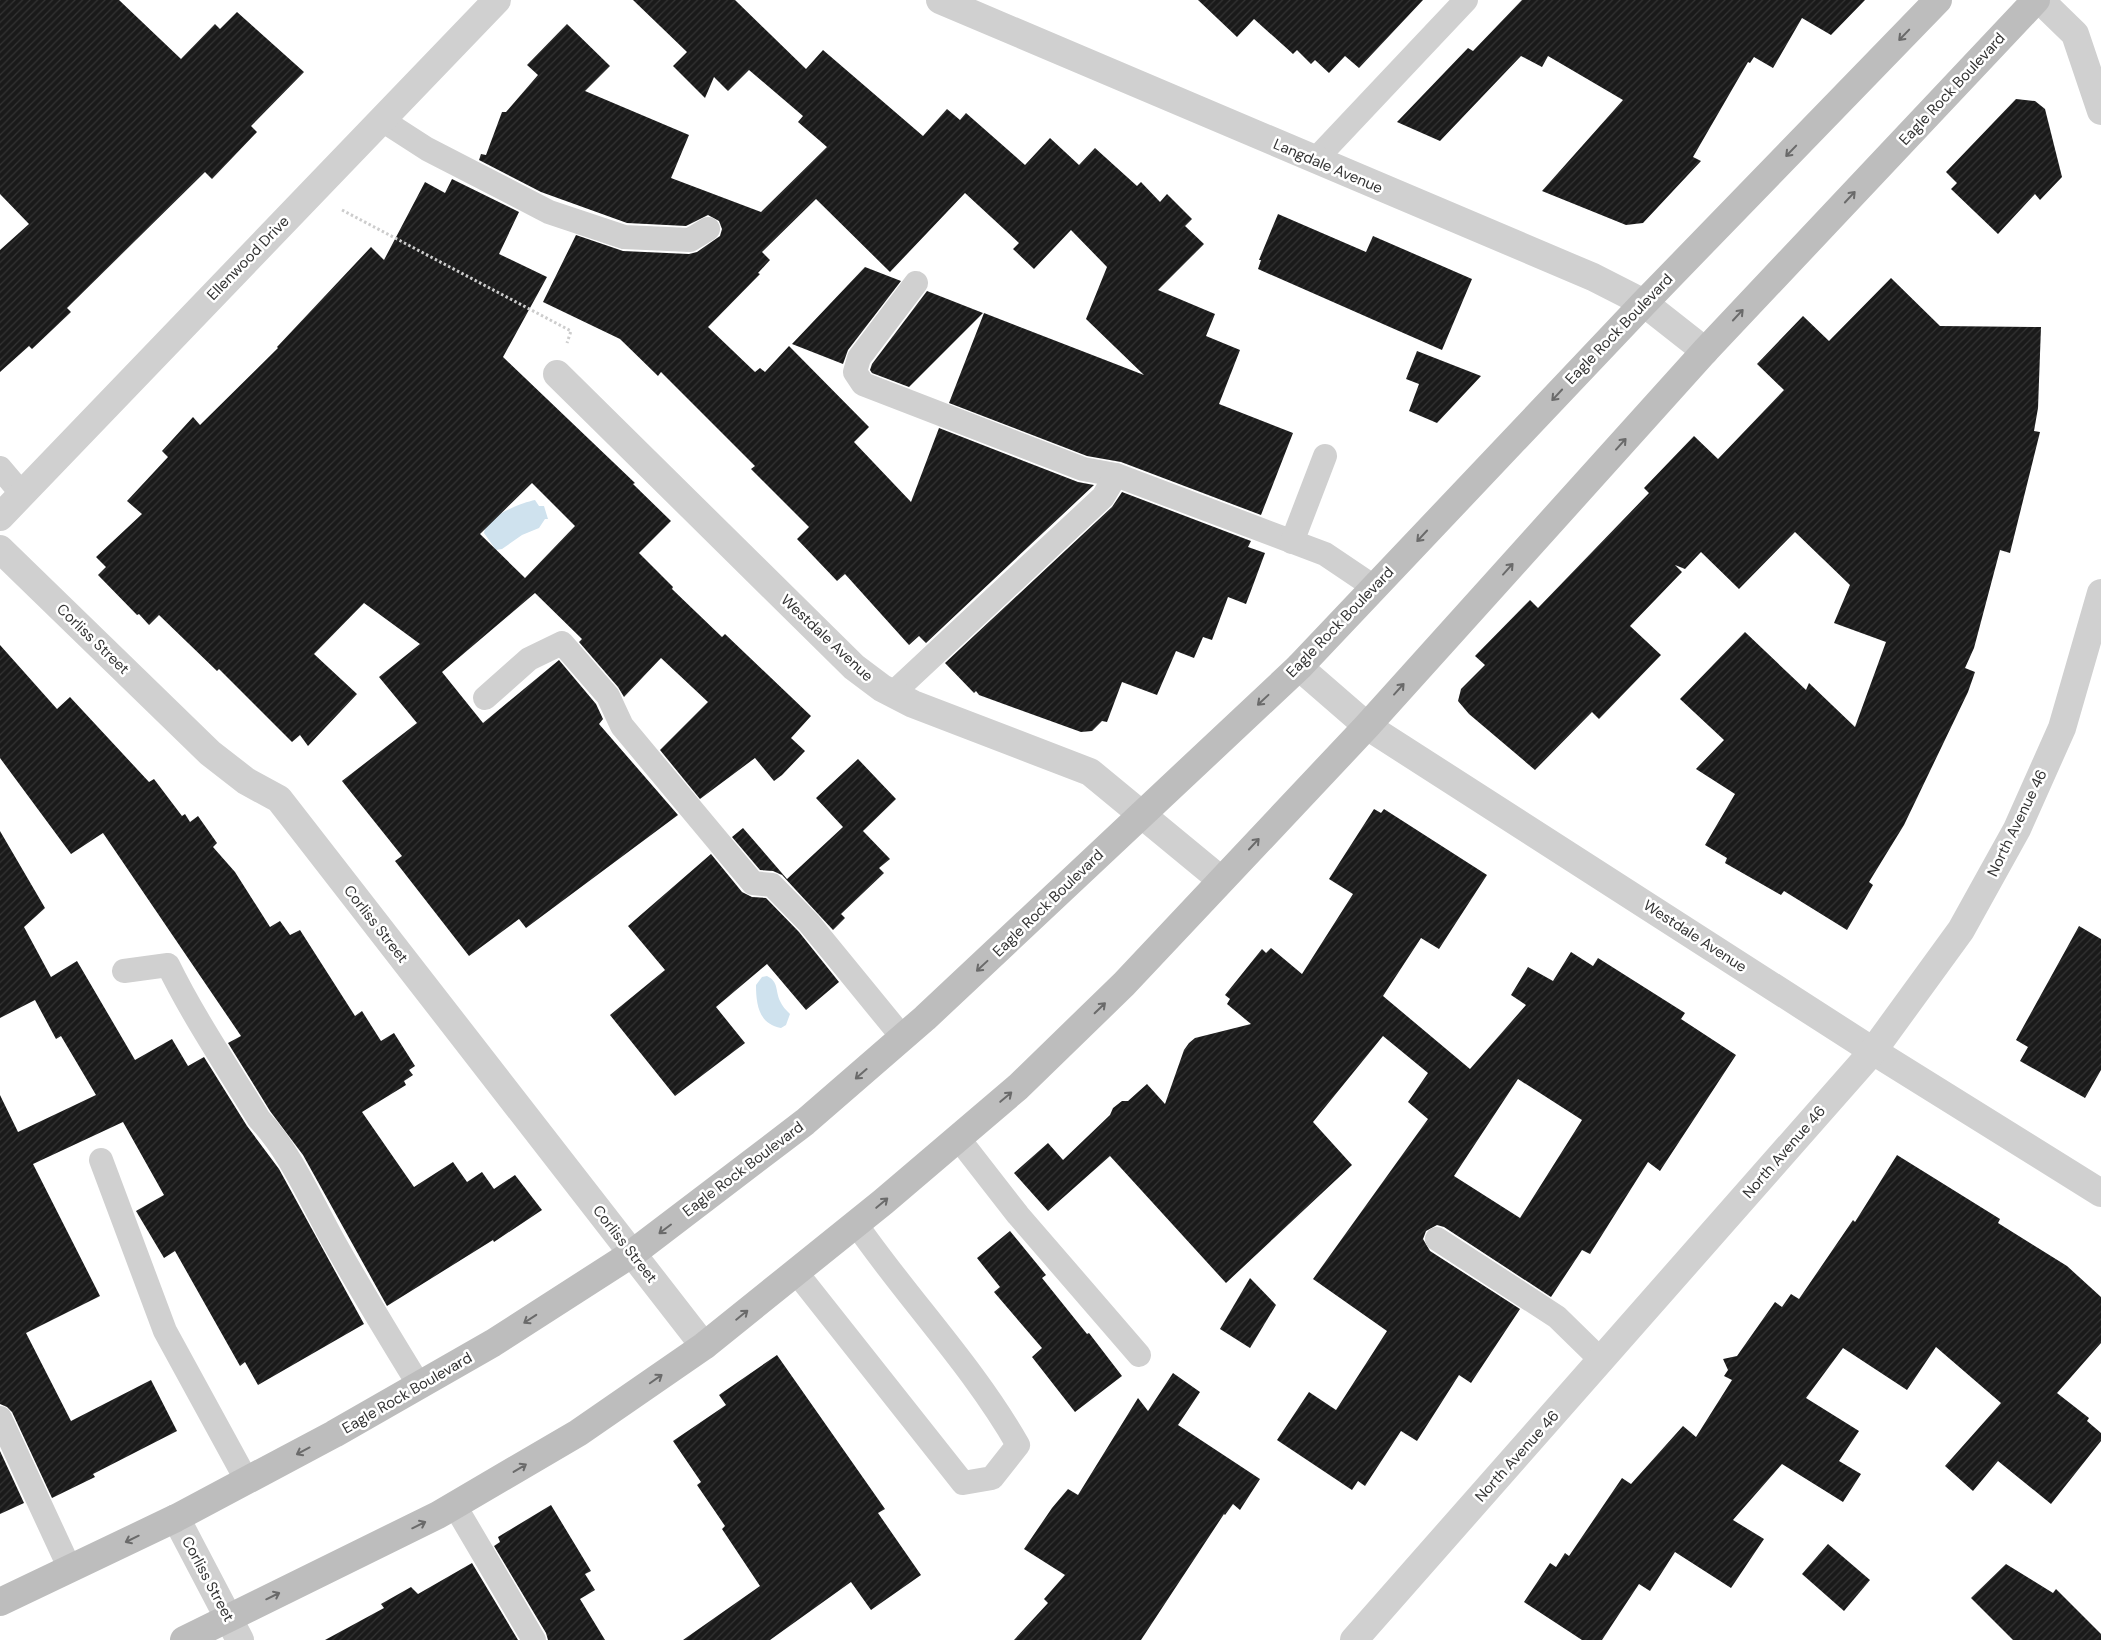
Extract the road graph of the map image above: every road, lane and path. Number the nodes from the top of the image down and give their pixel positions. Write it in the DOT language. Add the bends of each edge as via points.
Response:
graph roads {
  1 [pos="497,0"];
  2 [pos="940,0"];
  3 [pos="1466,0"];
  4 [pos="1938,0"];
  5 [pos="2036,0"];
  6 [pos="2040,0"];
  7 [pos="2101,111"];
  8 [pos="382,120"];
  9 [pos="1315,160"];
  10 [pos="310,194"];
  11 [pos="708,229"];
  12 [pos="916,283"];
  13 [pos="1644,303"];
  14 [pos="1705,351"];
  15 [pos="557,374"];
  16 [pos="1324,456"];
  17 [pos="0,468"];
  18 [pos="1116,475"];
  19 [pos="22,494"];
  20 [pos="0,517"];
  21 [pos="1292,542"];
  22 [pos="0,549"];
  23 [pos="1374,587"];
  24 [pos="2101,593"];
  25 [pos="1299,667"];
  26 [pos="892,694"];
  27 [pos="485,698"];
  28 [pos="1367,726"];
  29 [pos="1141,813"];
  30 [pos="1221,880"];
  31 [pos="124,971"];
  32 [pos="903,1038"];
  33 [pos="1873,1051"];
  34 [pos="958,1138"];
  35 [pos="101,1160"];
  36 [pos="2101,1194"];
  37 [pos="856,1224"];
  38 [pos="1437,1239"];
  39 [pos="633,1253"];
  40 [pos="796,1272"];
  41 [pos="704,1346"];
  42 [pos="1139,1355"];
  43 [pos="1602,1361"];
  44 [pos="419,1385"];
  45 [pos="0,1418"];
  46 [pos="247,1480"];
  47 [pos="455,1506"];
  48 [pos="176,1518"];
  49 [pos="70,1569"];
  50 [pos="0,1602"];
  51 [pos="235,1629"];
  52 [pos="184,1640"];
  53 [pos="534,1640"];
  54 [pos="1354,1640"];
  1 -- 8 [label="street, Ellenwood Drive"];
  2 -- 9 [label="street, Langdale Avenue"];
  3 -- 9 [label="lane"];
  4 -- 13 [label="main road, Eagle Rock Boulevard, one-way"];
  14 -- 5 [label="main road, Eagle Rock Boulevard, one-way"];
  6 -- 7 [label="street" via="2075,34"];
  8 -- 10 [label="street, Ellenwood Drive"];
  8 -- 11 [label="lane" via="427,150 549,212 624,237 690,240"];
  9 -- 13 [label="street, Langdale Avenue" via="1592,277"];
  10 -- 15 [label="path" via="571,331"];
  10 -- 19 [label="street, Ellenwood Drive"];
  12 -- 18 [label="lane" via="859,358 855,372 863,384 1084,469"];
  13 -- 14 [label="street, Langdale Avenue"];
  13 -- 23 [label="main road, Eagle Rock Boulevard, one-way"];
  28 -- 14 [label="main road, Eagle Rock Boulevard, one-way"];
  15 -- 26 [label="street, Westdale Avenue" via="854,667"];
  16 -- 21 [label="lane"];
  17 -- 19 [label="lane"];
  18 -- 21 [label="lane"];
  18 -- 26 [label="lane" via="1102,497"];
  19 -- 20 [label="street, Ellenwood Drive"];
  21 -- 23 [label="lane" via="1325,554"];
  22 -- 39 [label="street, Corliss Street" via="210,753 246,781 279,799"];
  23 -- 25 [label="main road, Eagle Rock Boulevard"];
  24 -- 33 [label="street, North Avenue 46" via="2062,728 2017,829 1961,930"];
  25 -- 28 [label="street, Westdale Avenue"];
  25 -- 29 [label="main road, Eagle Rock Boulevard, one-way"];
  26 -- 29 [label="street, Westdale Avenue" via="1090,772"];
  27 -- 32 [label="lane" via="530,660 562,643 608,696 622,726 753,883 772,885 809,923"];
  30 -- 28 [label="main road, Eagle Rock Boulevard, one-way"];
  28 -- 33 [label="street, Westdale Avenue"];
  29 -- 30 [label="street, Westdale Avenue"];
  29 -- 32 [label="main road, Eagle Rock Boulevard, one-way"];
  34 -- 30 [label="main road, Eagle Rock Boulevard, one-way" via="1018,1087 1124,984"];
  31 -- 44 [label="lane" via="168,965 189,1008 290,1162"];
  32 -- 39 [label="main road, Eagle Rock Boulevard, one-way" via="805,1122"];
  33 -- 36 [label="street, Westdale Avenue"];
  33 -- 43 [label="street, North Avenue 46"];
  37 -- 34 [label="main road, Eagle Rock Boulevard, one-way"];
  34 -- 42 [label="lane" via="1018,1215"];
  35 -- 46 [label="lane" via="165,1331"];
  37 -- 40 [label="main road, Eagle Rock Boulevard"];
  37 -- 40 [label="lane" via="890,1273 996,1408 1018,1445 992,1478 964,1483"];
  38 -- 43 [label="lane" via="1557,1317"];
  39 -- 41 [label="street, Corliss Street"];
  39 -- 44 [label="main road, Eagle Rock Boulevard, one-way" via="493,1343"];
  41 -- 40 [label="main road, Eagle Rock Boulevard, one-way"];
  47 -- 41 [label="main road, Eagle Rock Boulevard, one-way" via="578,1434"];
  43 -- 54 [label="street, North Avenue 46"];
  44 -- 46 [label="main road, Eagle Rock Boulevard, one-way"];
  45 -- 49 [label="lane"];
  46 -- 48 [label="main road, Eagle Rock Boulevard"];
  51 -- 47 [label="main road, Eagle Rock Boulevard, one-way"];
  47 -- 53 [label="lane"];
  48 -- 49 [label="main road, Eagle Rock Boulevard, one-way"];
  48 -- 51 [label="street, Corliss Street"];
  49 -- 50 [label="main road, Eagle Rock Boulevard"];
  51 -- 52 [label="main road, Eagle Rock Boulevard"];
}
